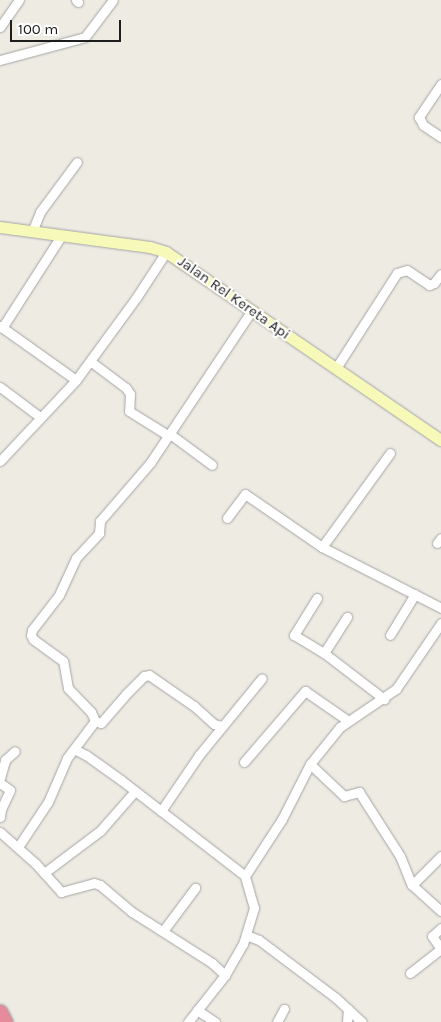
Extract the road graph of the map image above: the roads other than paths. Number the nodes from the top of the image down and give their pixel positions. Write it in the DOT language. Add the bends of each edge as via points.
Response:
graph roads {
  1 [pos="19,0"];
  2 [pos="113,0"];
  3 [pos="0,27"];
  4 [pos="0,60"];
  5 [pos="441,84"];
  6 [pos="441,137"];
  7 [pos="77,162"];
  8 [pos="0,227"];
  9 [pos="32,232"];
  10 [pos="61,236"];
  11 [pos="166,252"];
  12 [pos="441,274"];
  13 [pos="252,310"];
  14 [pos="1,327"];
  15 [pos="90,362"];
  16 [pos="336,368"];
  17 [pos="76,380"];
  18 [pos="0,388"];
  19 [pos="40,417"];
  20 [pos="169,435"];
  21 [pos="441,440"];
  22 [pos="390,452"];
  23 [pos="0,461"];
  24 [pos="212,465"];
  25 [pos="227,518"];
  26 [pos="322,548"];
  27 [pos="415,594"];
  28 [pos="317,598"];
  29 [pos="441,608"];
  30 [pos="347,617"];
  31 [pos="441,623"];
  32 [pos="390,635"];
  33 [pos="324,653"];
  34 [pos="262,678"];
  35 [pos="384,699"];
  36 [pos="347,720"];
  37 [pos="95,721"];
  38 [pos="222,726"];
  39 [pos="74,749"];
  40 [pos="15,751"];
  41 [pos="244,762"];
  42 [pos="310,764"];
  43 [pos="0,778"];
  44 [pos="0,783"];
  45 [pos="136,791"];
  46 [pos="161,810"];
  47 [pos="0,817"];
  48 [pos="0,832"];
  49 [pos="18,846"];
  50 [pos="441,856"];
  51 [pos="44,873"];
  52 [pos="245,876"];
  53 [pos="412,885"];
  54 [pos="195,888"];
  55 [pos="441,911"];
  56 [pos="441,928"];
  57 [pos="163,931"];
  58 [pos="246,935"];
  59 [pos="441,949"];
  60 [pos="410,973"];
  61 [pos="225,975"];
  62 [pos="284,1009"];
  63 [pos="348,1009"];
  64 [pos="197,1010"];
  65 [pos="0,1012"];
  66 [pos="5,1022"];
  67 [pos="188,1022"];
  68 [pos="215,1022"];
  69 [pos="277,1022"];
  70 [pos="347,1022"];
  71 [pos="362,1022"];
  1 -- 3 [label="street"];
  2 -- 4 [label="street" via="85,37"];
  5 -- 6 [label="street" via="419,117 423,125"];
  7 -- 9 [label="street" via="40,212"];
  8 -- 9 [label="main road, Jalan Rel Kereta Api"];
  9 -- 10 [label="main road, Jalan Rel Kereta Api"];
  10 -- 11 [label="main road, Jalan Rel Kereta Api" via="150,247"];
  10 -- 14 [label="street"];
  11 -- 13 [label="main road, Jalan Rel Kereta Api"];
  11 -- 15 [label="street"];
  12 -- 16 [label="street" via="429,285 407,270 396,273"];
  13 -- 16 [label="main road, Jalan Rel Kereta Api"];
  13 -- 20 [label="street"];
  14 -- 17 [label="street"];
  15 -- 17 [label="street"];
  15 -- 20 [label="street" via="126,388 130,394 129,411"];
  16 -- 21 [label="main road, Jalan Rel Kereta Api"];
  17 -- 19 [label="street"];
  18 -- 19 [label="street"];
  19 -- 23 [label="street"];
  20 -- 24 [label="street"];
  20 -- 37 [label="street" via="150,463 100,521 99,533 76,558 59,595 32,630 31,635 62,661 68,688 91,712"];
  22 -- 26 [label="street"];
  25 -- 26 [label="street" via="246,494"];
  26 -- 27 [label="street"];
  27 -- 29 [label="street"];
  27 -- 32 [label="street"];
  28 -- 33 [label="street" via="294,635"];
  30 -- 33 [label="street"];
  31 -- 35 [label="street" via="401,683"];
  33 -- 35 [label="street"];
  34 -- 38 [label="street"];
  35 -- 36 [label="street"];
  36 -- 41 [label="street" via="305,691"];
  36 -- 42 [label="street"];
  37 -- 38 [label="street" via="101,724 132,688 149,674 214,724"];
  37 -- 39 [label="street"];
  38 -- 46 [label="street"];
  39 -- 45 [label="street"];
  39 -- 49 [label="street" via="44,808"];
  40 -- 43 [label="street" via="5,760"];
  42 -- 52 [label="street" via="282,819"];
  42 -- 53 [label="street" via="344,796 359,792 400,856"];
  44 -- 47 [label="street" via="10,790"];
  45 -- 46 [label="street"];
  45 -- 51 [label="street" via="100,831"];
  46 -- 52 [label="street"];
  48 -- 49 [label="street"];
  49 -- 51 [label="street"];
  50 -- 53 [label="street"];
  51 -- 57 [label="street" via="62,892 94,883 100,885 132,912"];
  52 -- 58 [label="street" via="254,908"];
  53 -- 55 [label="street"];
  54 -- 57 [label="street"];
  56 -- 59 [label="street" via="432,936"];
  57 -- 61 [label="street"];
  58 -- 61 [label="street" via="238,956"];
  58 -- 63 [label="street" via="260,940"];
  59 -- 60 [label="street"];
  61 -- 64 [label="street"];
  62 -- 69 [label="street"];
  63 -- 70 [label="street"];
  63 -- 71 [label="street"];
  64 -- 67 [label="street"];
  64 -- 68 [label="street"];
  65 -- 66 [label="highway"];
}
